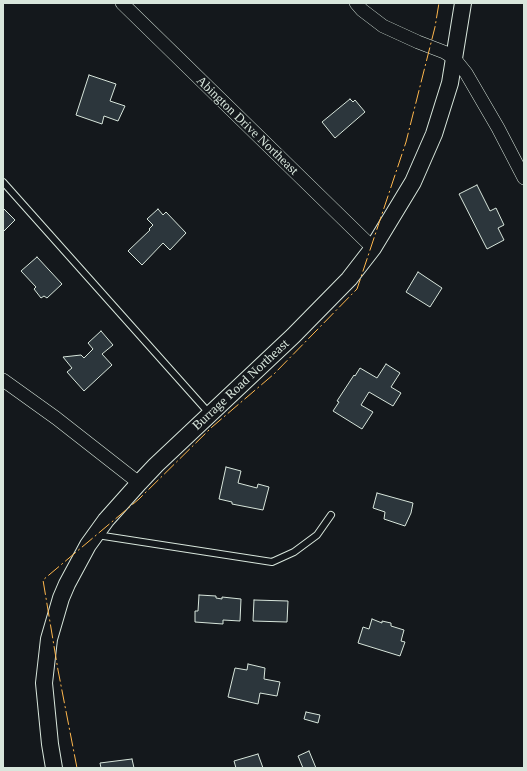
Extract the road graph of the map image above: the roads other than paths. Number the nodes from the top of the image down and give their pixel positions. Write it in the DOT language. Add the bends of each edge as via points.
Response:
graph roads {
  1 [pos="122,3"];
  2 [pos="356,3"];
  3 [pos="462,3"];
  4 [pos="454,58"];
  5 [pos="524,178"];
  6 [pos="3,182"];
  7 [pos="373,248"];
  8 [pos="3,380"];
  9 [pos="210,414"];
  10 [pos="139,483"];
  11 [pos="331,515"];
  12 [pos="96,534"];
  13 [pos="54,768"];
  1 -- 7 [label="street, Abington Drive Northeast"];
  2 -- 4 [label="street" via="384,26"];
  3 -- 4 [label="street, Burrage Road Northeast"];
  4 -- 5 [label="street" via="466,73"];
  4 -- 7 [label="street, Burrage Road Northeast" via="450,82 434,134 413,182"];
  6 -- 9 [label="lane"];
  7 -- 9 [label="street, Burrage Road Northeast" via="349,279 298,331"];
  8 -- 10 [label="street"];
  9 -- 10 [label="street, Burrage Road Northeast"];
  10 -- 12 [label="street, Burrage Road Northeast"];
  11 -- 12 [label="lane" via="317,535 294,552 272,562"];
  12 -- 13 [label="street, Burrage Road Northeast" via="67,584 49,639 44,683"];
}
